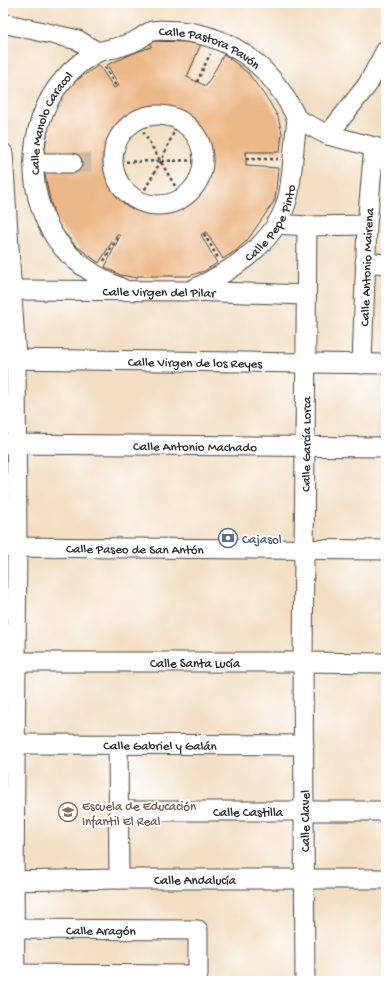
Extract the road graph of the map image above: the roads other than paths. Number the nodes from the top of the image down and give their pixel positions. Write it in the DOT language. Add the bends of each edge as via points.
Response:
graph roads {
  1 [pos="3,23"];
  2 [pos="386,50"];
  3 [pos="97,52"];
  4 [pos="297,119"];
  5 [pos="328,135"];
  6 [pos="380,148"];
  7 [pos="3,159"];
  8 [pos="33,162"];
  9 [pos="72,163"];
  10 [pos="137,202"];
  11 [pos="276,224"];
  12 [pos="367,225"];
  13 [pos="307,226"];
  14 [pos="365,262"];
  15 [pos="386,264"];
  16 [pos="12,290"];
  17 [pos="125,290"];
  18 [pos="189,291"];
  19 [pos="306,295"];
  20 [pos="10,359"];
  21 [pos="306,364"];
  22 [pos="362,364"];
  23 [pos="386,364"];
  24 [pos="10,444"];
  25 [pos="305,446"];
  26 [pos="386,447"];
  27 [pos="10,548"];
  28 [pos="304,549"];
  29 [pos="386,550"];
  30 [pos="9,662"];
  31 [pos="303,662"];
  32 [pos="386,663"];
  33 [pos="16,744"];
  34 [pos="118,744"];
  35 [pos="304,745"];
  36 [pos="119,811"];
  37 [pos="386,811"];
  38 [pos="304,812"];
  39 [pos="305,878"];
  40 [pos="119,879"];
  41 [pos="386,879"];
  42 [pos="8,881"];
  43 [pos="9,929"];
  44 [pos="11,976"];
  45 [pos="305,981"];
  1 -- 3 [label="street" via="78,40"];
  2 -- 5 [label="street" via="368,84"];
  3 -- 4 [label="street, Calle Pastora Pavón" via="129,43 157,30 189,32 217,39 261,67 282,91"];
  3 -- 8 [label="street, Calle Manolo Caracol" via="74,69 54,91 42,117"];
  4 -- 5 [label="street"];
  4 -- 11 [label="street, Calle Pepe Pinto" via="289,193"];
  5 -- 6 [label="street"];
  6 -- 12 [label="street, Calle Antonio Mairena"];
  7 -- 8 [label="street"];
  7 -- 16 [label="street"];
  8 -- 9 [label="street"];
  8 -- 17 [label="street, Calle Manolo Caracol" via="36,188 56,239 96,275"];
  10 -- 10 [label="street" via="119,181 111,162 122,135 136,119 158,116 180,118 197,137 206,160 196,184 184,200 157,205"];
  11 -- 13 [label="street"];
  11 -- 18 [label="street, Calle Pepe Pinto" via="252,253 226,272"];
  12 -- 13 [label="street"];
  12 -- 14 [label="street, Calle Antonio Mairena"];
  13 -- 19 [label="street, Calle García Lorca"];
  14 -- 15 [label="street"];
  14 -- 22 [label="street, Calle Antonio Mairena"];
  16 -- 17 [label="street, Calle Virgen del Pilar"];
  16 -- 20 [label="street"];
  17 -- 18 [label="street, Calle Virgen del Pilar"];
  18 -- 19 [label="street, Calle Virgen del Pilar"];
  19 -- 21 [label="street, Calle García Lorca"];
  20 -- 21 [label="street, Calle Virgen de los Reyes"];
  20 -- 24 [label="street"];
  21 -- 22 [label="street, Calle Virgen de los Reyes"];
  21 -- 25 [label="street, Calle García Lorca"];
  22 -- 23 [label="street, Calle Virgen de los Reyes"];
  24 -- 25 [label="street, Calle Antonio Machado"];
  24 -- 27 [label="street"];
  25 -- 26 [label="street, Calle Antonio Machado"];
  25 -- 28 [label="street, Calle García Lorca"];
  27 -- 28 [label="street, Calle Paseo de San Antón"];
  27 -- 30 [label="street"];
  28 -- 29 [label="street, Calle Paseo de San Antón"];
  28 -- 31 [label="street, Calle García Lorca"];
  30 -- 31 [label="street, Calle Santa Lucía"];
  30 -- 33 [label="street"];
  31 -- 32 [label="street, Calle Santa Lucía"];
  31 -- 35 [label="street, Calle Clavel"];
  33 -- 34 [label="street, Calle Gabriel y Galán"];
  33 -- 42 [label="street"];
  34 -- 35 [label="street, Calle Gabriel y Galán"];
  34 -- 36 [label="street"];
  35 -- 38 [label="street, Calle Clavel"];
  36 -- 38 [label="street, Calle Castilla"];
  36 -- 40 [label="street"];
  37 -- 38 [label="street, Calle Castilla"];
  38 -- 39 [label="street, Calle Clavel"];
  39 -- 40 [label="street, Calle Andalucía"];
  39 -- 41 [label="street, Calle Andalucía"];
  39 -- 45 [label="street, Calle Clavel"];
  40 -- 42 [label="street, Calle Andalucía"];
  42 -- 43 [label="street"];
  43 -- 44 [label="street"];
  43 -- 44 [label="street, Calle Aragón" via="198,930 198,975"];
}
